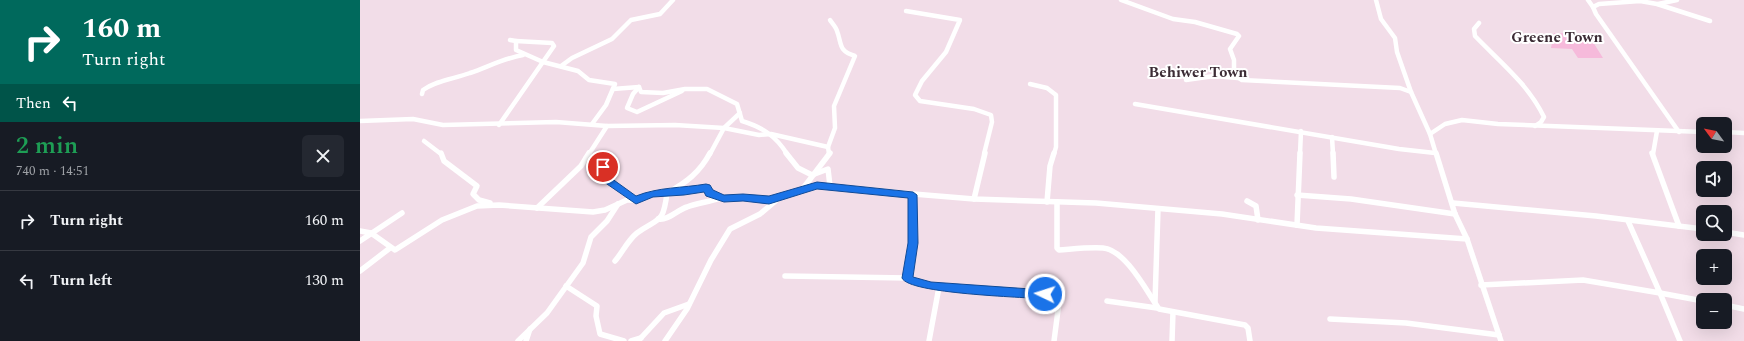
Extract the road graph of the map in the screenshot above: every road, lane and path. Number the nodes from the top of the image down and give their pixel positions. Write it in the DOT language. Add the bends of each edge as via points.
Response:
graph roads {
  1 [pos="673,0"];
  2 [pos="1121,0"];
  3 [pos="1376,0"];
  4 [pos="1588,0"];
  5 [pos="1677,0"];
  6 [pos="1657,4"];
  7 [pos="1593,8"];
  8 [pos="906,11"];
  9 [pos="830,20"];
  10 [pos="1710,22"];
  11 [pos="1479,23"];
  12 [pos="524,54"];
  13 [pos="543,62"];
  14 [pos="561,66"];
  15 [pos="1239,78"];
  16 [pos="1186,80"];
  17 [pos="1030,84"];
  18 [pos="639,87"];
  19 [pos="612,89"];
  20 [pos="685,89"];
  21 [pos="1411,92"];
  22 [pos="422,94"];
  23 [pos="1135,104"];
  24 [pos="740,113"];
  25 [pos="360,121"];
  26 [pos="592,124"];
  27 [pos="499,125"];
  28 [pos="607,126"];
  29 [pos="1534,126"];
  30 [pos="724,128"];
  31 [pos="1301,131"];
  32 [pos="1657,131"];
  33 [pos="1679,132"];
  34 [pos="1696,132"];
  35 [pos="1732,132"];
  36 [pos="1744,133"];
  37 [pos="771,134"];
  38 [pos="1430,134"];
  39 [pos="1332,137"];
  40 [pos="424,141"];
  41 [pos="828,147"];
  42 [pos="1435,153"];
  43 [pos="586,158"];
  44 [pos="812,175"];
  45 [pos="1334,177"];
  46 [pos="830,186"];
  47 [pos="667,192"];
  48 [pos="801,192"];
  49 [pos="913,195"];
  50 [pos="1298,195"];
  51 [pos="721,198"];
  52 [pos="780,198"];
  53 [pos="974,199"];
  54 [pos="636,200"];
  55 [pos="1248,201"];
  56 [pos="1047,202"];
  57 [pos="1057,202"];
  58 [pos="1453,202"];
  59 [pos="618,204"];
  60 [pos="499,205"];
  61 [pos="537,208"];
  62 [pos="1158,209"];
  63 [pos="402,213"];
  64 [pos="1455,214"];
  65 [pos="658,219"];
  66 [pos="1258,220"];
  67 [pos="1628,221"];
  68 [pos="1297,225"];
  69 [pos="1679,226"];
  70 [pos="1696,228"];
  71 [pos="360,231"];
  72 [pos="371,233"];
  73 [pos="1732,233"];
  74 [pos="1744,234"];
  75 [pos="1467,239"];
  76 [pos="360,242"];
  77 [pos="390,248"];
  78 [pos="615,261"];
  79 [pos="360,271"];
  80 [pos="785,276"];
  81 [pos="907,278"];
  82 [pos="1481,285"];
  83 [pos="566,286"];
  84 [pos="939,287"];
  85 [pos="1660,294"];
  86 [pos="1696,300"];
  87 [pos="1107,301"];
  88 [pos="689,304"];
  89 [pos="1156,305"];
  90 [pos="1732,306"];
  91 [pos="1744,309"];
  92 [pos="1173,312"];
  93 [pos="1330,319"];
  94 [pos="530,328"];
  95 [pos="1500,338"];
  96 [pos="640,339"];
  97 [pos="518,341"];
  98 [pos="526,341"];
  99 [pos="624,341"];
  100 [pos="631,341"];
  101 [pos="665,341"];
  102 [pos="930,341"];
  103 [pos="1054,341"];
  104 [pos="1172,341"];
  105 [pos="1250,341"];
  106 [pos="1680,341"];
  1 -- 14 [label="street" via="657,17 631,20 610,41 571,56"];
  2 -- 15 [label="street" via="1173,19 1195,22 1237,34 1239,36 1230,49 1234,60 1234,75"];
  3 -- 21 [label="street" via="1381,19 1395,38 1397,52"];
  4 -- 7 [label="street"];
  5 -- 6 [label="street"];
  6 -- 7 [label="street" via="1629,0 1599,4"];
  6 -- 10 [label="street"];
  7 -- 33 [label="street"];
  8 -- 53 [label="street" via="960,20 957,31 940,61 919,84 915,94 920,101 962,106 991,115 992,122"];
  9 -- 41 [label="street" via="838,32 837,40 843,50 847,55 855,56 834,106 835,128"];
  11 -- 29 [label="street" via="1474,29 1475,36 1522,82 1541,109 1544,117 1542,122"];
  12 -- 13 [label="street"];
  12 -- 13 [label="street" via="516,50 513,41 552,43 553,50"];
  12 -- 22 [label="street" via="505,57 469,73 431,85 423,90"];
  13 -- 14 [label="street"];
  13 -- 27 [label="street"];
  14 -- 19 [label="street" via="578,71 580,76 587,80 615,84"];
  15 -- 16 [label="street" via="1214,76"];
  15 -- 21 [label="street" via="1261,82 1400,88"];
  17 -- 56 [label="street" via="1047,88 1056,94 1056,147 1050,166"];
  18 -- 19 [label="street"];
  18 -- 20 [label="street" via="641,92"];
  18 -- 20 [label="street" via="633,94 628,108 638,112"];
  19 -- 26 [label="street" via="604,108"];
  20 -- 24 [label="street" via="707,89 737,104"];
  21 -- 38 [label="street"];
  23 -- 31 [label="street"];
  24 -- 30 [label="street"];
  24 -- 37 [label="street" via="742,121 760,125"];
  25 -- 27 [label="street" via="415,119 436,122 443,126"];
  26 -- 27 [label="street" via="556,122"];
  26 -- 28 [label="street"];
  28 -- 30 [label="street" via="675,125"];
  28 -- 43 [label="street"];
  29 -- 32 [label="street"];
  29 -- 38 [label="street" via="1498,124 1478,119 1458,120 1444,123"];
  30 -- 37 [label="street" via="759,135"];
  30 -- 47 [label="street" via="699,170 686,183"];
  31 -- 39 [label="street"];
  31 -- 50 [label="street"];
  32 -- 33 [label="street"];
  32 -- 69 [label="street" via="1652,152"];
  33 -- 34 [label="street"];
  35 -- 36 [label="street"];
  37 -- 41 [label="street"];
  37 -- 44 [label="street" via="782,144 798,168"];
  38 -- 42 [label="street"];
  39 -- 42 [label="street"];
  39 -- 45 [label="street"];
  40 -- 60 [label="street" via="440,152 444,161 452,168 477,186 473,194 479,200"];
  41 -- 44 [label="street" via="830,153"];
  42 -- 58 [label="street"];
  43 -- 54 [label="street" via="601,164 607,180"];
  43 -- 61 [label="street" via="581,166"];
  44 -- 46 [label="street" via="828,169"];
  44 -- 48 [label="street"];
  46 -- 48 [label="street" via="817,186"];
  46 -- 49 [label="street"];
  47 -- 51 [label="street" via="706,188"];
  47 -- 54 [label="street" via="652,193"];
  47 -- 65 [label="street" via="665,208"];
  48 -- 52 [label="street"];
  49 -- 53 [label="street"];
  49 -- 81 [label="street" via="913,243"];
  50 -- 64 [label="street" via="1351,199"];
  50 -- 68 [label="street"];
  51 -- 52 [label="street"];
  51 -- 65 [label="street" via="687,207 663,220"];
  52 -- 88 [label="street" via="760,214 730,229"];
  53 -- 56 [label="street"];
  54 -- 59 [label="street"];
  55 -- 66 [label="street" via="1256,206"];
  56 -- 57 [label="street"];
  57 -- 62 [label="street"];
  57 -- 89 [label="street" via="1057,248 1104,248 1113,252 1130,266"];
  58 -- 64 [label="street"];
  58 -- 67 [label="street"];
  59 -- 61 [label="street" via="592,212"];
  59 -- 83 [label="street" via="607,221 591,237 582,263"];
  60 -- 61 [label="street"];
  60 -- 77 [label="street" via="477,206 462,211 442,220 398,250"];
  62 -- 66 [label="street" via="1222,214"];
  62 -- 89 [label="street"];
  63 -- 72 [label="street"];
  64 -- 75 [label="street"];
  65 -- 78 [label="street" via="636,234"];
  66 -- 68 [label="street"];
  67 -- 69 [label="street"];
  67 -- 85 [label="street"];
  68 -- 75 [label="street"];
  69 -- 70 [label="street"];
  71 -- 72 [label="street"];
  72 -- 76 [label="street"];
  72 -- 77 [label="street"];
  73 -- 74 [label="street"];
  75 -- 82 [label="street"];
  77 -- 79 [label="street"];
  80 -- 81 [label="street"];
  81 -- 84 [label="street"];
  82 -- 85 [label="street" via="1583,280"];
  82 -- 95 [label="street"];
  83 -- 94 [label="street" via="547,313"];
  83 -- 99 [label="street" via="597,306 596,316 600,334"];
  84 -- 102 [label="street"];
  84 -- 103 [label="street" via="1060,295"];
  85 -- 86 [label="street"];
  85 -- 106 [label="street"];
  87 -- 89 [label="street"];
  88 -- 96 [label="street" via="666,310"];
  88 -- 101 [label="street"];
  89 -- 92 [label="street"];
  90 -- 91 [label="street"];
  92 -- 104 [label="street"];
  92 -- 105 [label="street" via="1245,325"];
  93 -- 95 [label="street" via="1406,323"];
  94 -- 97 [label="street"];
  94 -- 98 [label="street"];
  96 -- 100 [label="street"];
}
